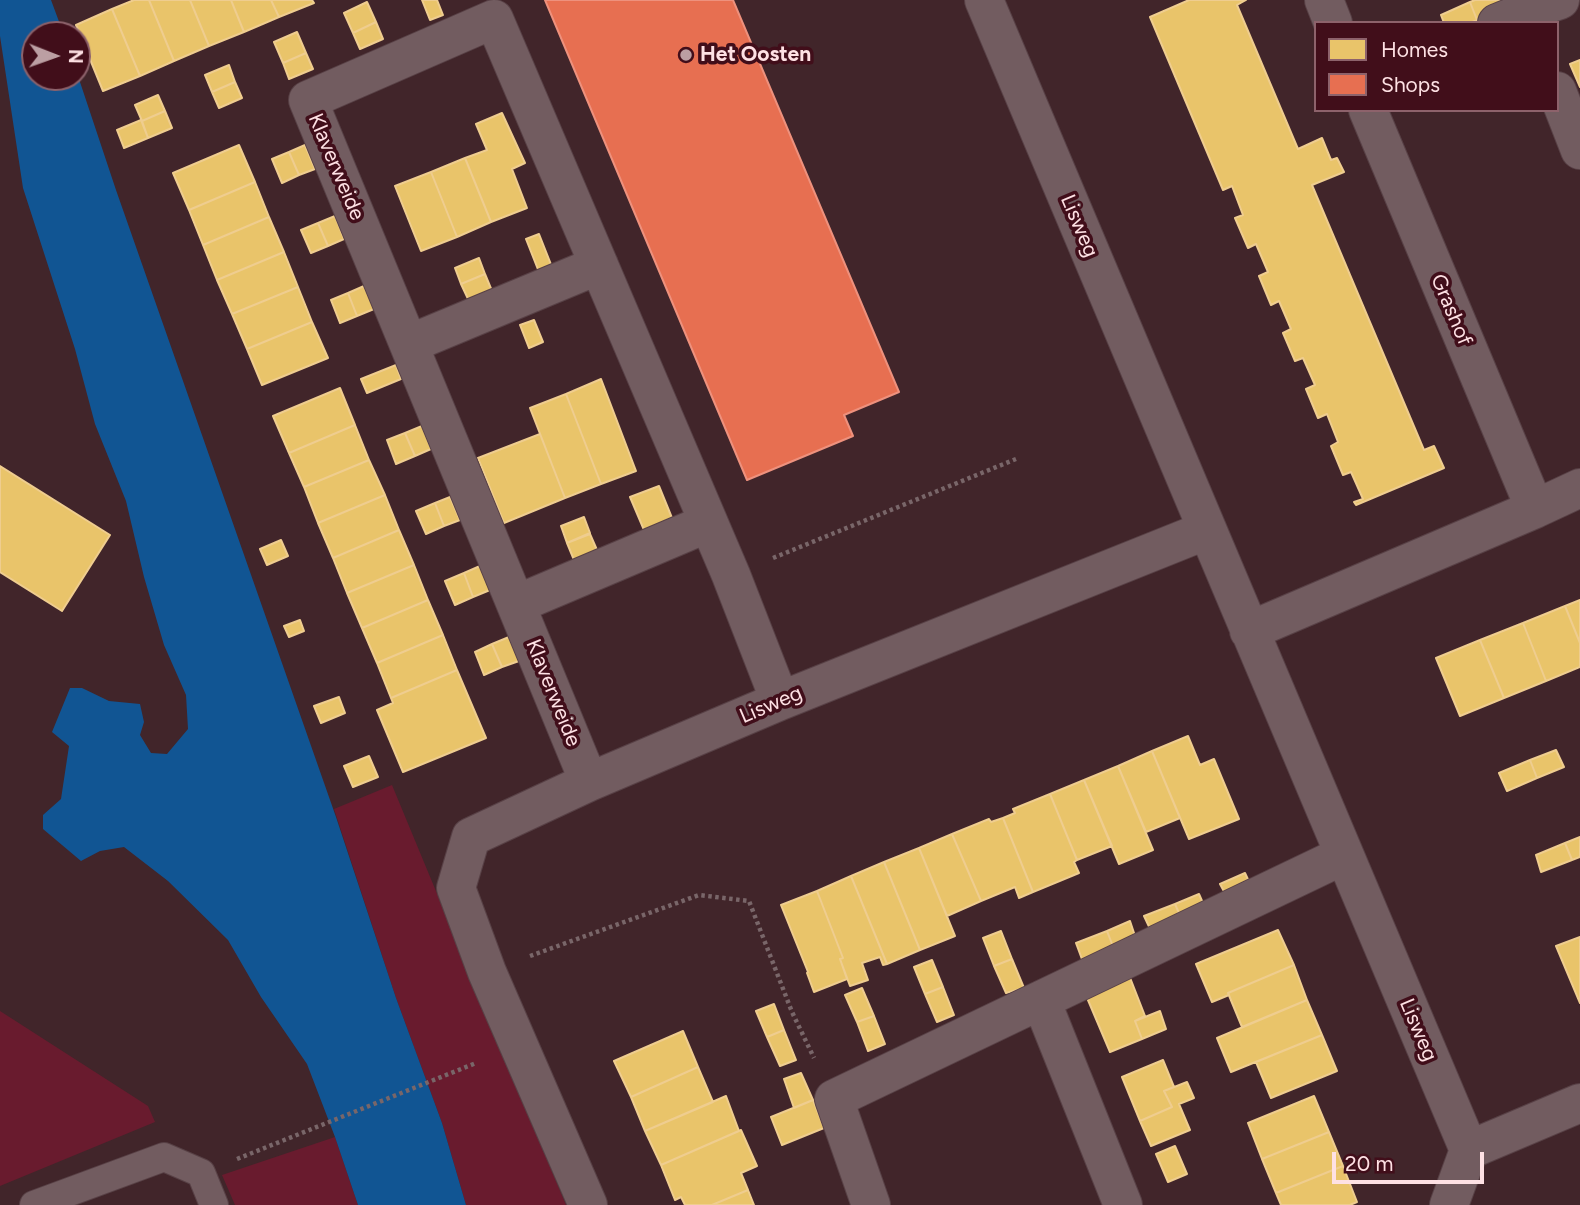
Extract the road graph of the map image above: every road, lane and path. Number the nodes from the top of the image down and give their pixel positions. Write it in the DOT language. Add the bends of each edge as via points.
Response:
graph roads {
  1 [pos="984,0"];
  2 [pos="1324,0"];
  3 [pos="490,9"];
  4 [pos="1332,21"];
  5 [pos="1559,96"];
  6 [pos="1369,112"];
  7 [pos="1580,150"];
  8 [pos="599,265"];
  9 [pos="410,344"];
  10 [pos="1016,459"];
  11 [pos="1580,488"];
  12 [pos="1535,509"];
  13 [pos="708,523"];
  14 [pos="1207,530"];
  15 [pos="731,575"];
  16 [pos="517,604"];
  17 [pos="1250,631"];
  18 [pos="780,701"];
  19 [pos="589,782"];
  20 [pos="1344,855"];
  21 [pos="487,972"];
  22 [pos="1041,1000"];
  23 [pos="439,1079"];
  24 [pos="834,1099"];
  25 [pos="1580,1103"];
  26 [pos="1469,1150"];
  27 [pos="201,1173"];
  28 [pos="34,1205"];
  29 [pos="214,1205"];
  30 [pos="588,1205"];
  31 [pos="871,1205"];
  32 [pos="1123,1205"];
  33 [pos="1449,1205"];
  1 -- 14 [label="street, Lisweg"];
  2 -- 4 [label="street"];
  3 -- 8 [label="street, Klaverweide"];
  3 -- 9 [label="street, Klaverweide" via="308,100"];
  5 -- 7 [label="street"];
  6 -- 12 [label="street, Grashof"];
  8 -- 9 [label="street"];
  8 -- 13 [label="street, Klaverweide"];
  9 -- 16 [label="street, Klaverweide"];
  10 -- 15 [label="path"];
  11 -- 12 [label="street"];
  12 -- 17 [label="street"];
  13 -- 15 [label="street, Klaverweide"];
  13 -- 16 [label="street"];
  14 -- 17 [label="street, Lisweg"];
  14 -- 18 [label="street, Lisweg"];
  15 -- 18 [label="street, Klaverweide"];
  16 -- 19 [label="street, Klaverweide"];
  17 -- 20 [label="street, Lisweg"];
  18 -- 19 [label="street, Lisweg"];
  19 -- 21 [label="street, Lisweg" via="471,837 456,888"];
  20 -- 22 [label="street"];
  20 -- 26 [label="street, Lisweg"];
  21 -- 24 [label="path" via="698,895 749,901 792,1012"];
  21 -- 30 [label="street, Lisweg"];
  22 -- 24 [label="street"];
  22 -- 32 [label="street"];
  23 -- 27 [label="path"];
  24 -- 31 [label="street"];
  25 -- 26 [label="street"];
  26 -- 33 [label="street"];
  27 -- 28 [label="lane" via="164,1157"];
  27 -- 29 [label="lane"];
}
